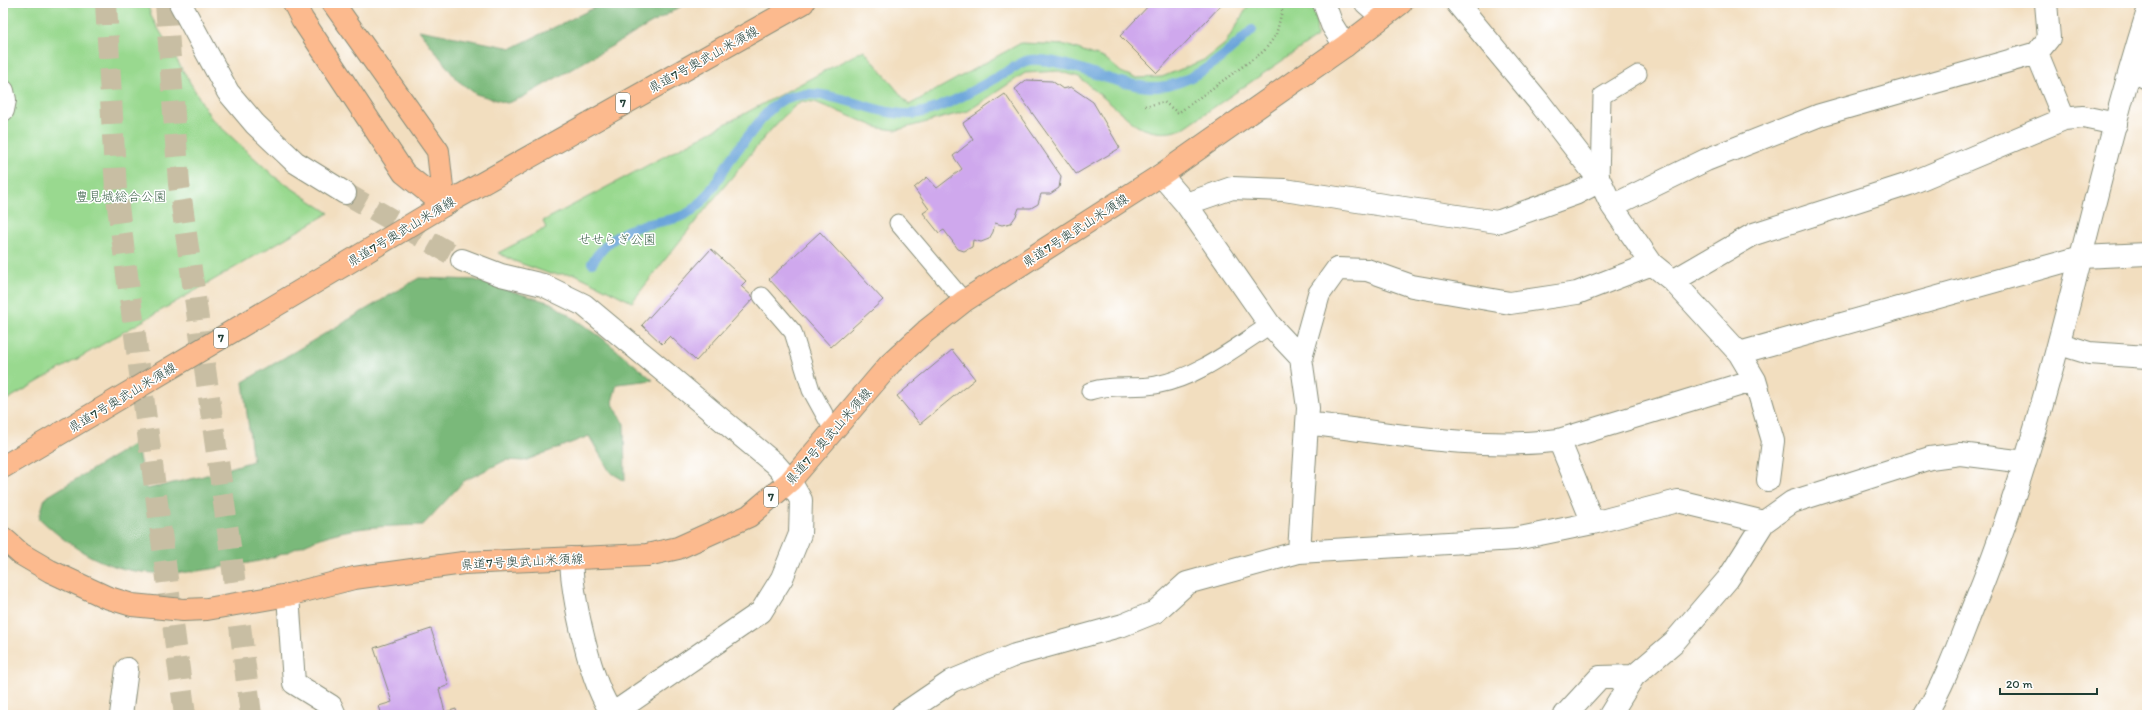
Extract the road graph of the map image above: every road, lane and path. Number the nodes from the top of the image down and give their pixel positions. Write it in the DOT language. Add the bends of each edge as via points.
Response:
graph roads {
  1 [pos="180,3"];
  2 [pos="294,3"];
  3 [pos="333,3"];
  4 [pos="803,3"];
  5 [pos="1284,3"];
  6 [pos="1324,3"];
  7 [pos="1366,3"];
  8 [pos="1401,3"];
  9 [pos="1457,3"];
  10 [pos="2046,3"];
  11 [pos="2147,14"];
  12 [pos="1382,17"];
  13 [pos="1345,46"];
  14 [pos="2037,53"];
  15 [pos="1638,74"];
  16 [pos="2139,74"];
  17 [pos="3,91"];
  18 [pos="1145,106"];
  19 [pos="3,110"];
  20 [pos="2064,119"];
  21 [pos="2116,124"];
  22 [pos="1161,175"];
  23 [pos="1600,181"];
  24 [pos="345,193"];
  25 [pos="1186,204"];
  26 [pos="444,205"];
  27 [pos="1612,206"];
  28 [pos="898,223"];
  29 [pos="2147,254"];
  30 [pos="2081,257"];
  31 [pos="462,260"];
  32 [pos="1652,264"];
  33 [pos="1673,281"];
  34 [pos="762,296"];
  35 [pos="964,301"];
  36 [pos="1270,325"];
  37 [pos="2060,344"];
  38 [pos="1739,353"];
  39 [pos="2147,357"];
  40 [pos="1301,358"];
  41 [pos="1755,380"];
  42 [pos="1090,391"];
  43 [pos="1307,423"];
  44 [pos="833,430"];
  45 [pos="1559,440"];
  46 [pos="2024,462"];
  47 [pos="6,465"];
  48 [pos="1768,480"];
  49 [pos="790,481"];
  50 [pos="1764,522"];
  51 [pos="1593,523"];
  52 [pos="3,538"];
  53 [pos="1299,552"];
  54 [pos="571,558"];
  55 [pos="288,595"];
  56 [pos="127,669"];
  57 [pos="1634,676"];
  58 [pos="121,715"];
  59 [pos="335,715"];
  60 [pos="612,715"];
  61 [pos="902,715"];
  62 [pos="1565,715"];
  63 [pos="1610,715"];
  64 [pos="1925,715"];
  1 -- 24 [label="street" via="228,92 255,124 295,162"];
  2 -- 26 [label="main road" via="404,173"];
  3 -- 26 [label="main road" via="438,151"];
  4 -- 26 [label="main road, 県道7号奥武山米須線 / 7"];
  5 -- 18 [label="path" via="1276,35 1264,51 1178,113 1164,102"];
  6 -- 13 [label="street" via="1332,25"];
  7 -- 12 [label="street"];
  8 -- 12 [label="main road, 県道7号奥武山米須線 / 7"];
  9 -- 23 [label="street"];
  10 -- 14 [label="street" via="2050,38"];
  11 -- 16 [label="street"];
  12 -- 13 [label="main road, 県道7号奥武山米須線 / 7"];
  13 -- 22 [label="main road, 県道7号奥武山米須線 / 7"];
  14 -- 20 [label="street"];
  14 -- 27 [label="street" via="1820,115 1706,160"];
  15 -- 23 [label="lane" via="1602,96"];
  16 -- 21 [label="street"];
  17 -- 19 [label="street"];
  20 -- 21 [label="street" via="2083,117"];
  20 -- 33 [label="street" via="1909,184 1754,234"];
  21 -- 30 [label="street"];
  22 -- 25 [label="street"];
  22 -- 35 [label="main road, 県道7号奥武山米須線 / 7"];
  23 -- 25 [label="street" via="1575,194 1497,222 1284,190 1232,188"];
  23 -- 27 [label="street"];
  25 -- 36 [label="street"];
  26 -- 47 [label="main road, 県道7号奥武山米須線 / 7, bridge"];
  27 -- 32 [label="street"];
  28 -- 35 [label="lane"];
  29 -- 30 [label="street"];
  30 -- 37 [label="street"];
  30 -- 38 [label="street"];
  31 -- 49 [label="street" via="495,273 543,285 584,305 771,461"];
  32 -- 33 [label="street"];
  32 -- 40 [label="street" via="1577,293 1510,302 1412,286 1367,270 1337,269 1319,294"];
  33 -- 38 [label="street"];
  34 -- 44 [label="lane" via="793,332 811,390"];
  35 -- 44 [label="main road, 県道7号奥武山米須線 / 7" via="890,364"];
  36 -- 40 [label="street"];
  36 -- 42 [label="lane" via="1189,376 1133,388 1104,386"];
  37 -- 39 [label="street" via="2089,353"];
  37 -- 46 [label="street"];
  38 -- 41 [label="street"];
  40 -- 43 [label="street" via="1308,408"];
  41 -- 45 [label="street"];
  41 -- 48 [label="street" via="1773,441"];
  43 -- 45 [label="street" via="1423,438 1527,444"];
  43 -- 53 [label="street"];
  44 -- 49 [label="main road, 県道7号奥武山米須線 / 7"];
  45 -- 51 [label="street"];
  46 -- 50 [label="street" via="1960,454 1930,458 1792,502"];
  46 -- 64 [label="street" via="1994,557"];
  49 -- 54 [label="main road, 県道7号奥武山米須線 / 7" via="749,516 678,548 647,555"];
  49 -- 60 [label="street" via="801,500 800,534 782,578 761,612"];
  50 -- 51 [label="street" via="1678,501"];
  50 -- 57 [label="street" via="1718,591 1674,642"];
  51 -- 53 [label="street" via="1515,539"];
  52 -- 55 [label="main road, 県道7号奥武山米須線 / 7" via="21,554 50,571 106,597 132,605 183,610 207,609"];
  53 -- 61 [label="street" via="1188,583 1155,612 1123,625 1015,656 952,681"];
  54 -- 55 [label="main road, 県道7号奥武山米須線 / 7" via="463,563 354,578"];
  54 -- 60 [label="street" via="571,582 593,674"];
  55 -- 59 [label="street" via="294,683 331,706"];
  56 -- 58 [label="street"];
  57 -- 62 [label="street" via="1600,677"];
  57 -- 63 [label="street"];
}
